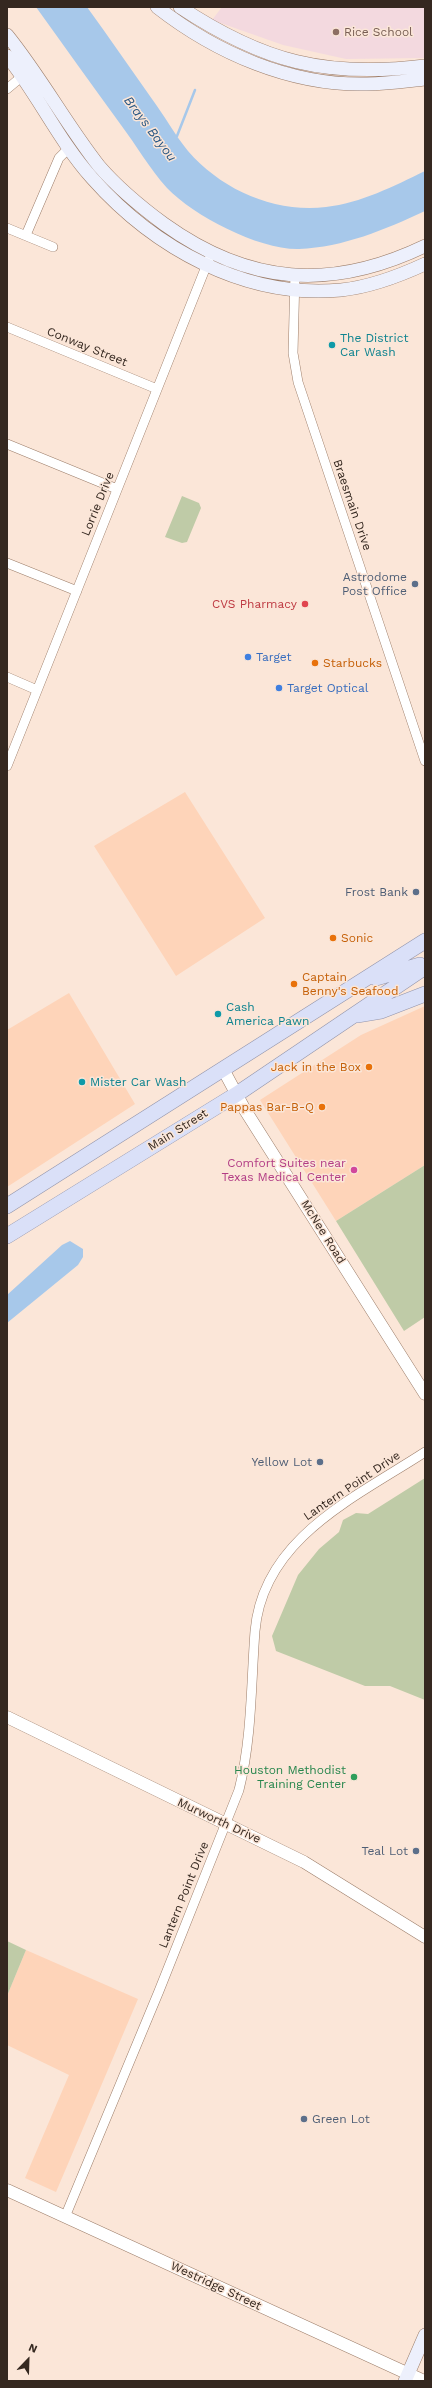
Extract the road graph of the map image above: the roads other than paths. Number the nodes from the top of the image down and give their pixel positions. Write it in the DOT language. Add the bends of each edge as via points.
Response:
graph roads {
  1 [pos="157,7"];
  2 [pos="180,7"];
  3 [pos="7,35"];
  4 [pos="7,56"];
  5 [pos="425,66"];
  6 [pos="34,68"];
  7 [pos="22,76"];
  8 [pos="333,76"];
  9 [pos="425,79"];
  10 [pos="7,88"];
  11 [pos="69,148"];
  12 [pos="7,228"];
  13 [pos="26,235"];
  14 [pos="425,246"];
  15 [pos="53,247"];
  16 [pos="212,252"];
  17 [pos="425,264"];
  18 [pos="207,265"];
  19 [pos="295,275"];
  20 [pos="295,290"];
  21 [pos="7,328"];
  22 [pos="157,389"];
  23 [pos="7,444"];
  24 [pos="117,489"];
  25 [pos="7,563"];
  26 [pos="76,591"];
  27 [pos="7,677"];
  28 [pos="37,690"];
  29 [pos="425,761"];
  30 [pos="7,766"];
  31 [pos="425,941"];
  32 [pos="425,964"];
  33 [pos="425,967"];
  34 [pos="361,982"];
  35 [pos="425,994"];
  36 [pos="354,1015"];
  37 [pos="223,1069"];
  38 [pos="237,1094"];
  39 [pos="7,1206"];
  40 [pos="7,1236"];
  41 [pos="425,1394"];
  42 [pos="425,1452"];
  43 [pos="7,1717"];
  44 [pos="226,1824"];
  45 [pos="425,1937"];
  46 [pos="7,2190"];
  47 [pos="65,2217"];
  48 [pos="425,2335"];
  49 [pos="407,2377"];
  50 [pos="424,2381"];
  1 -- 8 [label="main road" via="194,34 237,56 287,74"];
  2 -- 8 [label="main road" via="236,42"];
  3 -- 6 [label="main road"];
  4 -- 7 [label="main road"];
  5 -- 8 [label="main road"];
  6 -- 7 [label="street"];
  6 -- 16 [label="main road" via="100,166 123,192 183,238"];
  7 -- 10 [label="street"];
  7 -- 11 [label="main road"];
  8 -- 9 [label="main road" via="367,84"];
  11 -- 13 [label="street" via="59,158"];
  11 -- 18 [label="main road" via="91,178 139,223 184,254"];
  12 -- 13 [label="street"];
  13 -- 15 [label="street"];
  14 -- 19 [label="main road" via="376,266 330,274"];
  16 -- 18 [label="street, Lorrie Drive"];
  16 -- 19 [label="main road" via="261,271"];
  17 -- 20 [label="main road" via="401,275 368,285 342,290"];
  18 -- 20 [label="main road" via="247,281"];
  18 -- 22 [label="street, Lorrie Drive"];
  19 -- 20 [label="street, Braesmain Drive"];
  20 -- 29 [label="street, Braesmain Drive" via="293,353 298,382"];
  21 -- 22 [label="street, Conway Street"];
  22 -- 24 [label="street, Lorrie Drive"];
  23 -- 24 [label="street"];
  24 -- 26 [label="street, Lorrie Drive"];
  25 -- 26 [label="street"];
  26 -- 28 [label="street, Lorrie Drive"];
  27 -- 28 [label="street"];
  28 -- 30 [label="street, Lorrie Drive"];
  31 -- 34 [label="main road"];
  32 -- 34 [label="main road"];
  33 -- 36 [label="main road, Main Street"];
  34 -- 37 [label="main road"];
  35 -- 36 [label="main road" via="381,1011"];
  36 -- 38 [label="main road, Main Street"];
  37 -- 38 [label="street, McNee Road"];
  37 -- 39 [label="main road"];
  38 -- 40 [label="main road, Main Street"];
  38 -- 41 [label="street, McNee Road"];
  42 -- 44 [label="street, Lantern Point Drive" via="342,1504 304,1534 283,1556 269,1578 259,1603 255,1628 245,1765"];
  43 -- 44 [label="street, Murworth Drive"];
  44 -- 45 [label="street, Murworth Drive" via="329,1876"];
  44 -- 47 [label="street, Lantern Point Drive"];
  46 -- 47 [label="street, Westridge Street"];
  47 -- 49 [label="street, Westridge Street"];
  48 -- 49 [label="main road"];
  49 -- 50 [label="street, Westridge Street"];
}
